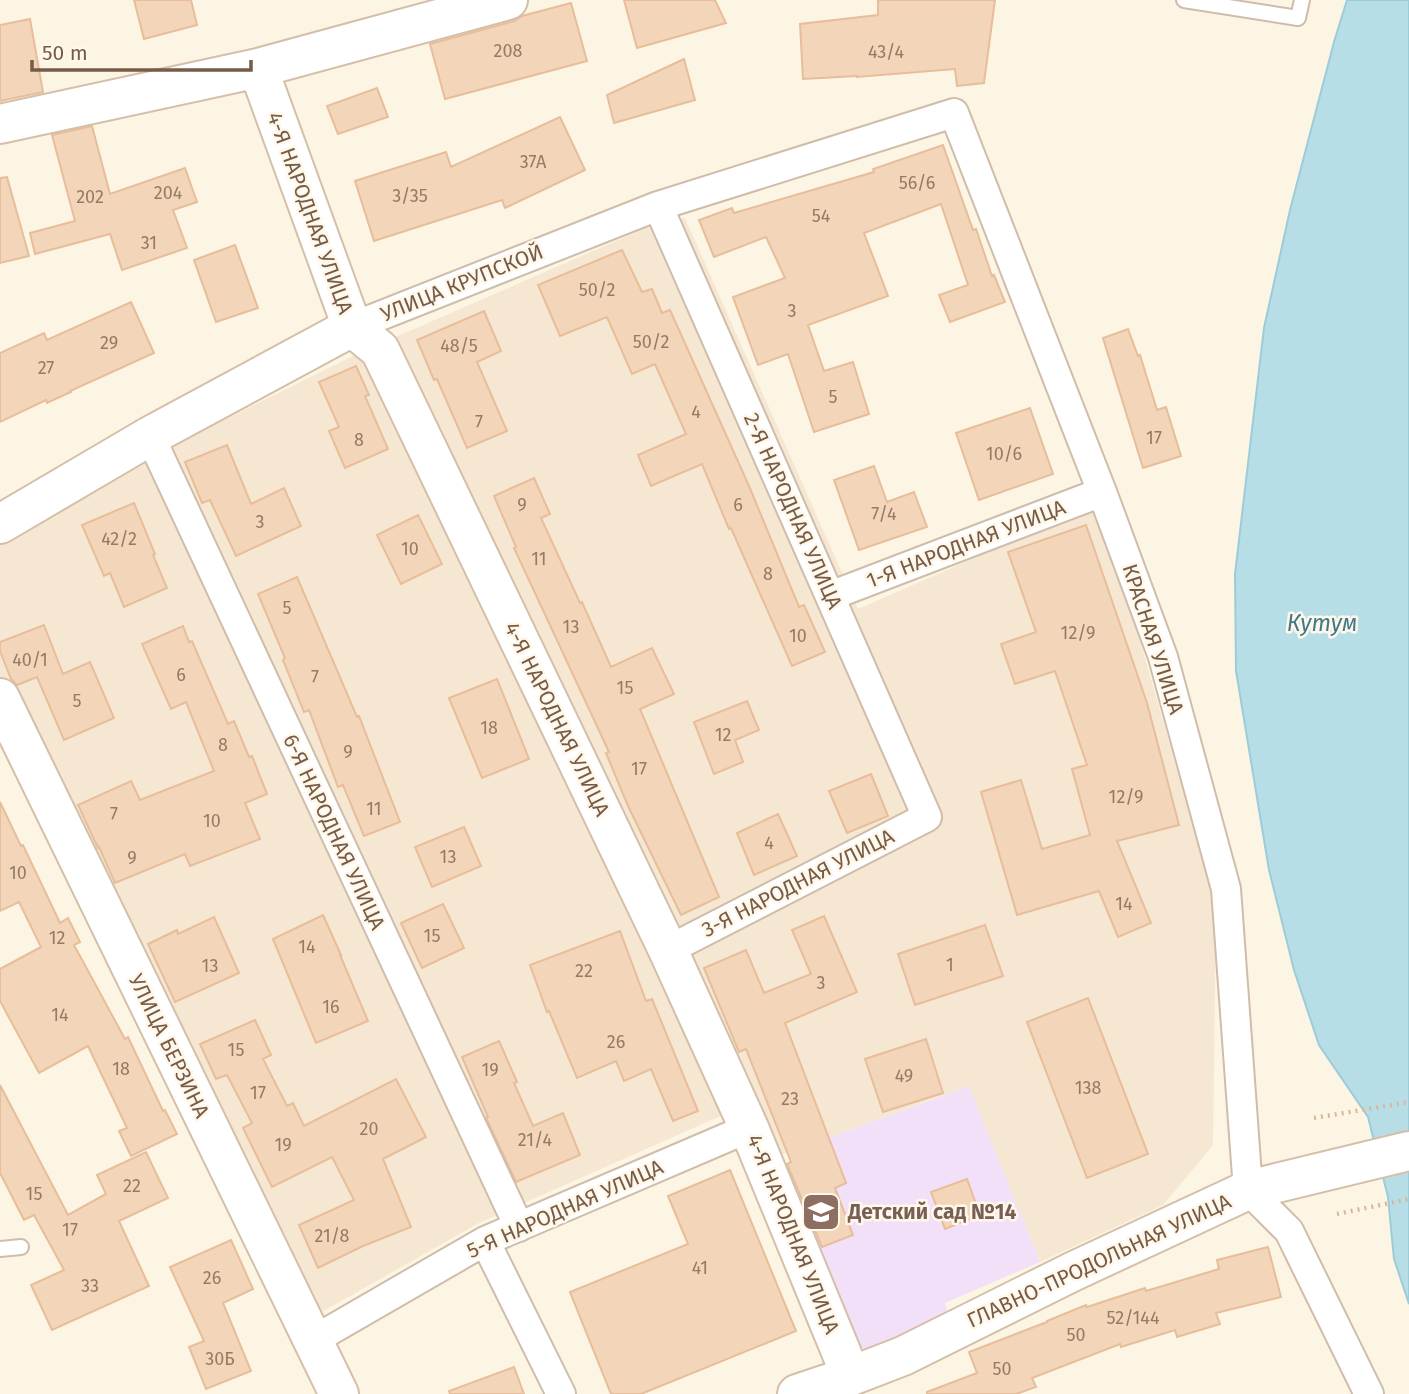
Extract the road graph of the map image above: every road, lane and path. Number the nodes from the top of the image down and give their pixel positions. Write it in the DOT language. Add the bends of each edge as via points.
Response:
graph roads {
  1 [pos="508,0"];
  2 [pos="1184,0"];
  3 [pos="1302,0"];
  4 [pos="258,68"];
  5 [pos="954,113"];
  6 [pos="0,124"];
  7 [pos="658,206"];
  8 [pos="352,327"];
  9 [pos="150,436"];
  10 [pos="1102,492"];
  11 [pos="0,524"];
  12 [pos="830,596"];
  13 [pos="0,698"];
  14 [pos="927,817"];
  15 [pos="668,950"];
  16 [pos="1409,1102"];
  17 [pos="1314,1118"];
  18 [pos="750,1128"];
  19 [pos="1409,1152"];
  20 [pos="1248,1190"];
  21 [pos="1409,1199"];
  22 [pos="1337,1214"];
  23 [pos="519,1227"];
  24 [pos="485,1241"];
  25 [pos="21,1247"];
  26 [pos="0,1249"];
  27 [pos="312,1341"];
  28 [pos="851,1376"];
  29 [pos="339,1394"];
  30 [pos="561,1394"];
  31 [pos="797,1394"];
  32 [pos="1369,1394"];
  1 -- 4 [label="street"];
  2 -- 3 [label="lane" via="1297,18"];
  4 -- 6 [label="street"];
  4 -- 8 [label="street, 4-Я НАРОДНАЯ УЛИЦА"];
  5 -- 7 [label="street, УЛИЦА КРУПСКОЙ"];
  5 -- 10 [label="street, КРАСНАЯ УЛИЦА"];
  7 -- 8 [label="street, УЛИЦА КРУПСКОЙ"];
  7 -- 12 [label="street, 2-Я НАРОДНАЯ УЛИЦА"];
  8 -- 9 [label="street, УЛИЦА КРУПСКОЙ"];
  8 -- 15 [label="street, 4-Я НАРОДНАЯ УЛИЦА" via="380,350"];
  9 -- 11 [label="street, УЛИЦА КРУПСКОЙ"];
  9 -- 23 [label="street, 6-Я НАРОДНАЯ УЛИЦА"];
  10 -- 12 [label="street, 1-Я НАРОДНАЯ УЛИЦА"];
  10 -- 20 [label="street, КРАСНАЯ УЛИЦА" via="1163,657 1226,889"];
  12 -- 14 [label="street, 2-Я НАРОДНАЯ УЛИЦА"];
  13 -- 27 [label="street, УЛИЦА БЕРЗИНА"];
  14 -- 15 [label="street, 3-Я НАРОДНАЯ УЛИЦА"];
  15 -- 18 [label="street, 4-Я НАРОДНАЯ УЛИЦА"];
  16 -- 17 [label="path"];
  18 -- 23 [label="street, 5-Я НАРОДНАЯ УЛИЦА"];
  18 -- 28 [label="street, 4-Я НАРОДНАЯ УЛИЦА"];
  19 -- 20 [label="street, ГЛАВНО-ПРОДОЛЬНАЯ УЛИЦА"];
  20 -- 28 [label="street, ГЛАВНО-ПРОДОЛЬНАЯ УЛИЦА" via="903,1356"];
  20 -- 32 [label="street" via="1289,1231"];
  21 -- 22 [label="path"];
  23 -- 24 [label="street, 5-Я НАРОДНАЯ УЛИЦА"];
  24 -- 27 [label="street, 5-Я НАРОДНАЯ УЛИЦА"];
  24 -- 30 [label="street"];
  25 -- 26 [label="lane"];
  27 -- 29 [label="street, УЛИЦА БЕРЗИНА"];
  28 -- 31 [label="street, ГЛАВНО-ПРОДОЛЬНАЯ УЛИЦА"];
}
